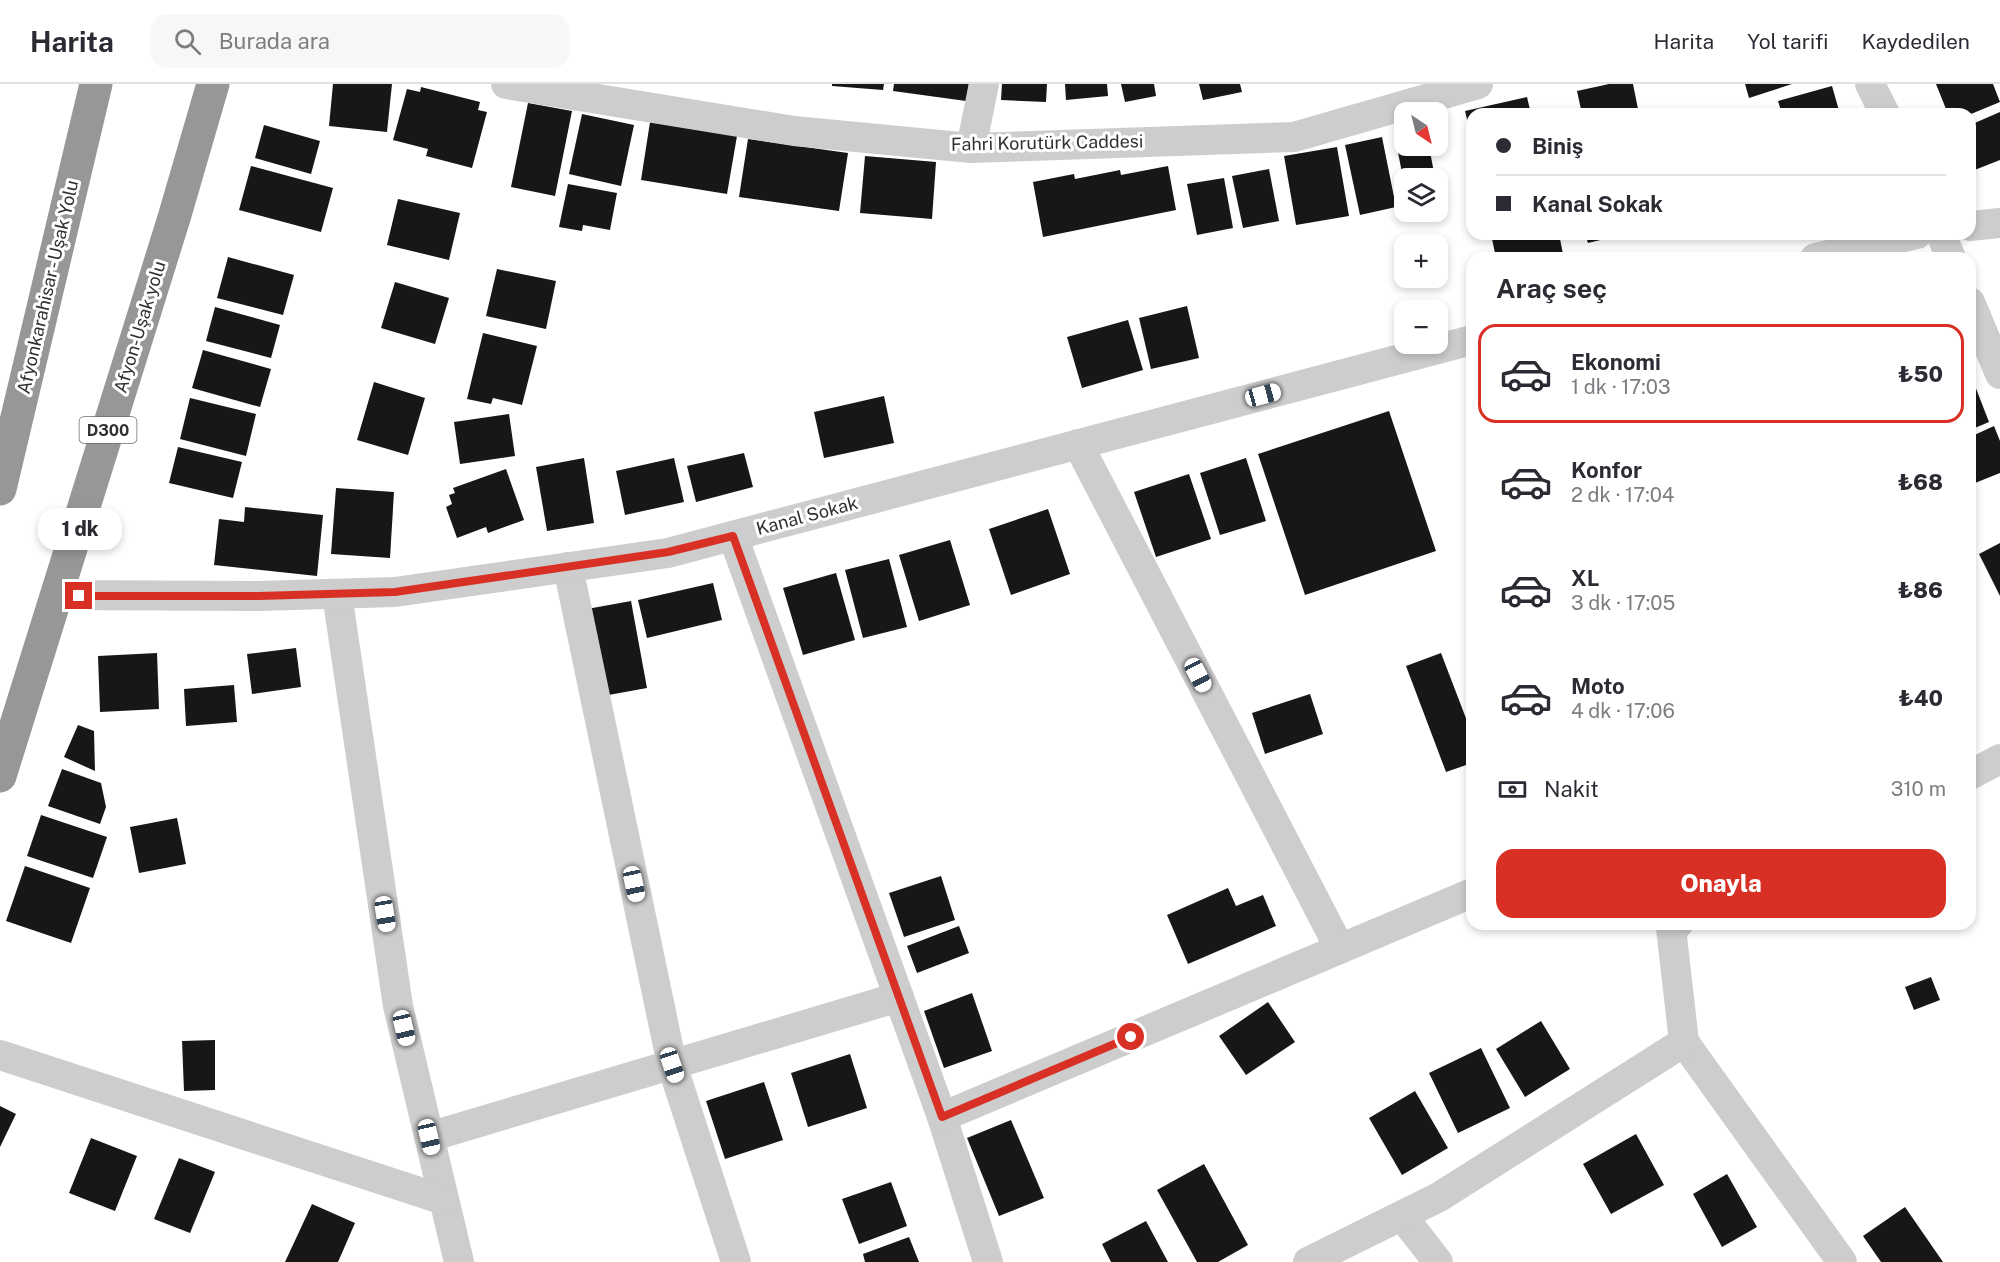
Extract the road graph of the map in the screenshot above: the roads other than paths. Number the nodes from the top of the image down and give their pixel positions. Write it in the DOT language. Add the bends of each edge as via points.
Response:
graph roads {
  1 [pos="96,84"];
  2 [pos="213,84"];
  3 [pos="506,84"];
  4 [pos="984,84"];
  5 [pos="1478,84"];
  6 [pos="1870,84"];
  7 [pos="1882,108"];
  8 [pos="971,148"];
  9 [pos="2000,223"];
  10 [pos="1976,225"];
  11 [pos="1892,240"];
  12 [pos="1840,252"];
  13 [pos="1976,316"];
  14 [pos="1466,342"];
  15 [pos="2000,374"];
  16 [pos="1078,444"];
  17 [pos="4,454"];
  18 [pos="0,489"];
  19 [pos="733,536"];
  20 [pos="568,567"];
  21 [pos="337,594"];
  22 [pos="56,595"];
  23 [pos="2000,759"];
  24 [pos="1976,772"];
  25 [pos="0,776"];
  26 [pos="1466,896"];
  27 [pos="1673,930"];
  28 [pos="1340,949"];
  29 [pos="899,997"];
  30 [pos="1684,1042"];
  31 [pos="0,1055"];
  32 [pos="672,1065"];
  33 [pos="942,1117"];
  34 [pos="429,1137"];
  35 [pos="444,1200"];
  36 [pos="1402,1216"];
  37 [pos="459,1262"];
  38 [pos="736,1262"];
  39 [pos="988,1262"];
  40 [pos="1308,1262"];
  41 [pos="1438,1262"];
  42 [pos="1842,1262"];
  1 -- 17 [label="highway, Afyonkarahisar - Uşak Yolu"];
  2 -- 22 [label="highway, Afyon-Uşak yolu / D300"];
  3 -- 8 [label="street, Fahri Korutürk Caddesi" via="794,131"];
  4 -- 8 [label="street"];
  5 -- 8 [label="street, Fahri Korutürk Caddesi" via="1294,136"];
  6 -- 7 [label="street"];
  9 -- 10 [label="street"];
  11 -- 12 [label="street"];
  13 -- 15 [label="street"];
  14 -- 16 [label="street, Kanal Sokak"];
  16 -- 19 [label="street, Kanal Sokak"];
  16 -- 28 [label="street"];
  17 -- 18 [label="highway, Afyonkarahisar - Uşak Yolu"];
  19 -- 20 [label="street, Kanal Sokak" via="668,552"];
  19 -- 29 [label="street"];
  20 -- 21 [label="street, Kanal Sokak" via="395,592"];
  20 -- 32 [label="street"];
  21 -- 22 [label="street, Kanal Sokak"];
  21 -- 34 [label="street" via="399,1006"];
  22 -- 25 [label="highway, Afyon-Uşak yolu / D300"];
  23 -- 24 [label="street"];
  26 -- 28 [label="street"];
  27 -- 30 [label="street"];
  28 -- 33 [label="street"];
  29 -- 32 [label="street"];
  29 -- 33 [label="street"];
  30 -- 36 [label="street" via="1439,1197"];
  30 -- 42 [label="street"];
  31 -- 35 [label="street"];
  32 -- 34 [label="street"];
  32 -- 38 [label="street"];
  33 -- 39 [label="street"];
  34 -- 35 [label="street"];
  35 -- 37 [label="street"];
  36 -- 40 [label="street"];
  36 -- 41 [label="street"];
}
